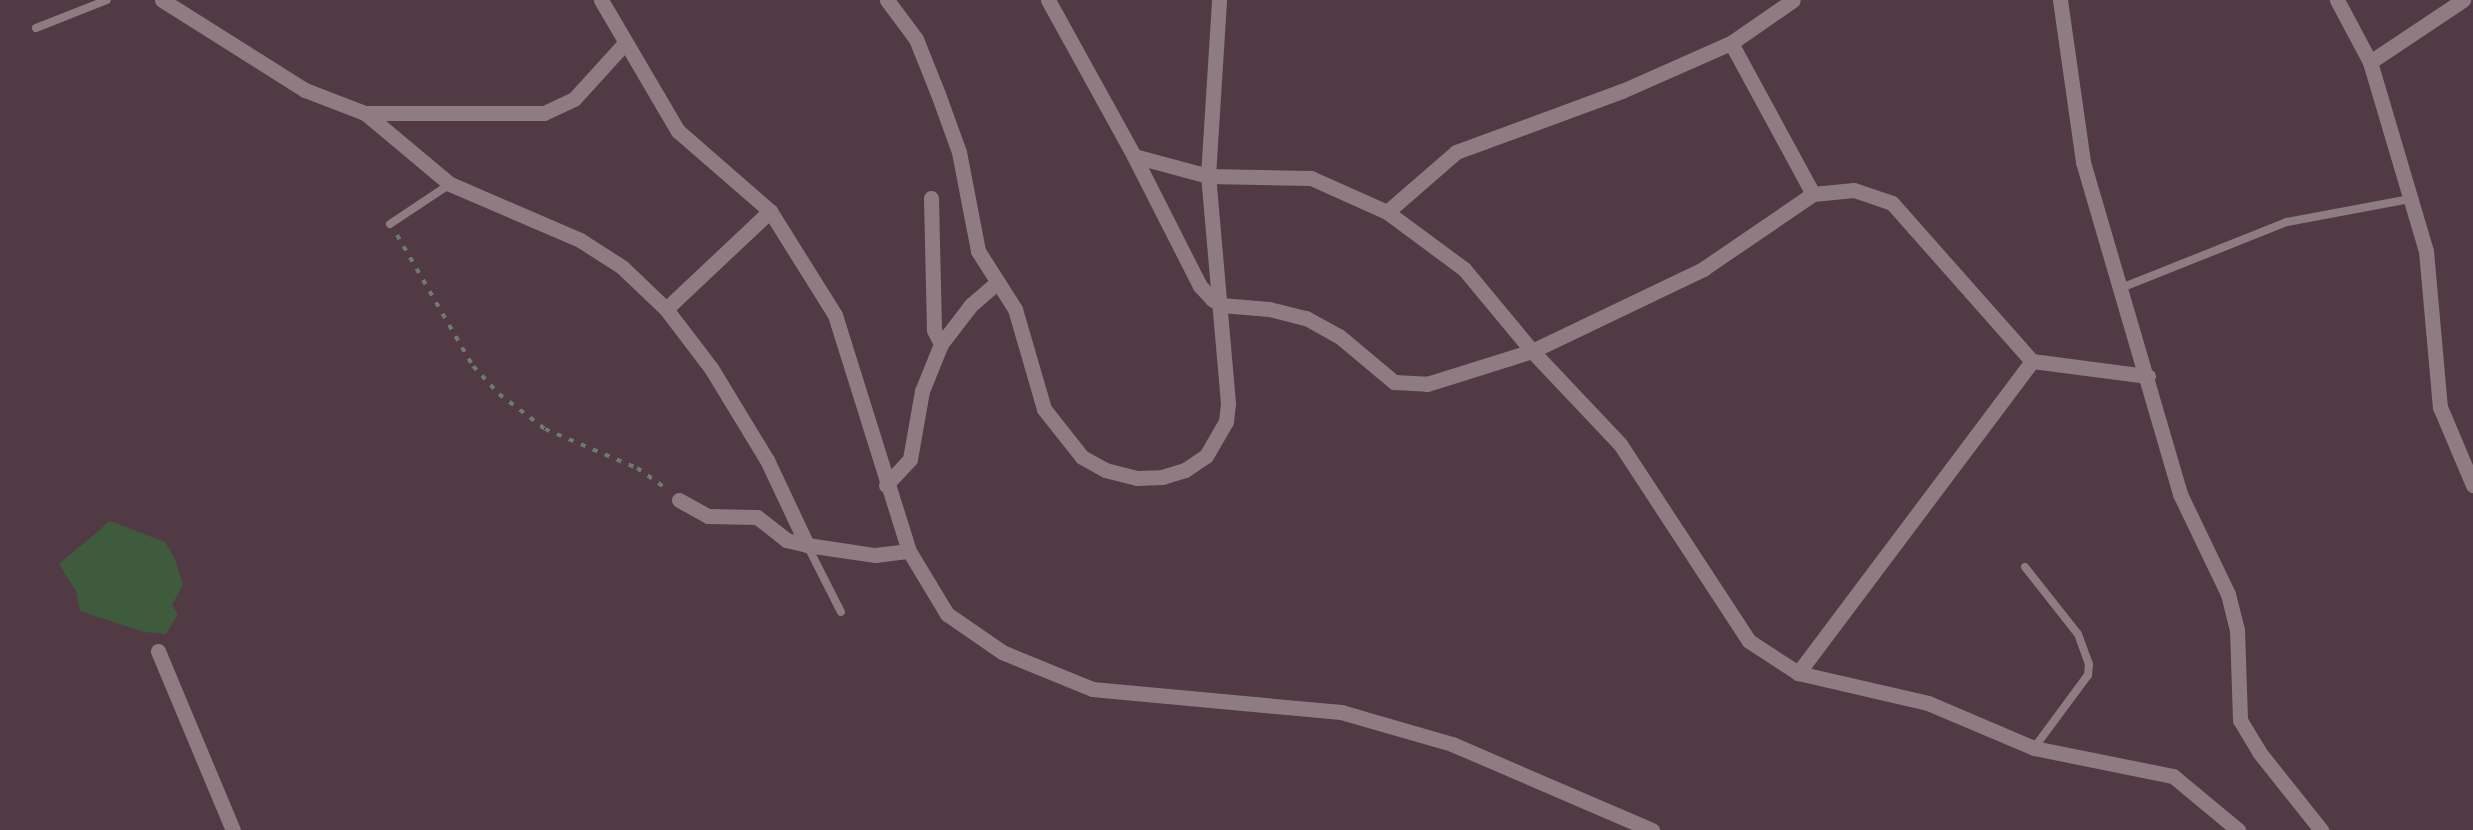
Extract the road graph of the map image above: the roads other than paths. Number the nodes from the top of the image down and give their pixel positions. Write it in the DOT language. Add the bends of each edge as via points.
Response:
graph roads {
  1 [pos="107,0"];
  2 [pos="162,0"];
  3 [pos="601,0"];
  4 [pos="887,0"];
  5 [pos="1048,0"];
  6 [pos="1219,0"];
  7 [pos="1793,0"];
  8 [pos="2060,0"];
  9 [pos="2337,0"];
  10 [pos="2462,0"];
  11 [pos="36,28"];
  12 [pos="624,44"];
  13 [pos="1731,44"];
  14 [pos="2370,62"];
  15 [pos="365,113"];
  16 [pos="1134,156"];
  17 [pos="1208,176"];
  18 [pos="450,184"];
  19 [pos="1813,194"];
  20 [pos="931,198"];
  21 [pos="2410,199"];
  22 [pos="770,210"];
  23 [pos="1387,212"];
  24 [pos="390,224"];
  25 [pos="997,282"];
  26 [pos="2122,288"];
  27 [pos="1221,305"];
  28 [pos="666,310"];
  29 [pos="941,344"];
  30 [pos="1532,351"];
  31 [pos="2032,361"];
  32 [pos="2148,376"];
  33 [pos="2473,485"];
  34 [pos="886,486"];
  35 [pos="679,500"];
  36 [pos="807,545"];
  37 [pos="909,551"];
  38 [pos="2026,567"];
  39 [pos="840,612"];
  40 [pos="158,651"];
  41 [pos="1798,673"];
  42 [pos="2034,748"];
  43 [pos="233,830"];
  44 [pos="1652,830"];
  45 [pos="2238,830"];
  46 [pos="2321,830"];
  1 -- 11 [label="lane"];
  2 -- 15 [label="street" via="305,90"];
  3 -- 12 [label="street"];
  4 -- 25 [label="street" via="916,39 938,94 959,152 978,251"];
  5 -- 16 [label="street"];
  6 -- 17 [label="street"];
  7 -- 13 [label="street"];
  8 -- 26 [label="street" via="2083,162"];
  9 -- 14 [label="street"];
  10 -- 14 [label="street"];
  12 -- 15 [label="street" via="574,99 544,114"];
  12 -- 22 [label="street" via="678,131"];
  13 -- 19 [label="street"];
  13 -- 23 [label="street" via="1456,152"];
  14 -- 21 [label="street"];
  15 -- 18 [label="street"];
  16 -- 17 [label="street"];
  16 -- 27 [label="street" via="1200,286"];
  17 -- 23 [label="street" via="1312,178"];
  17 -- 27 [label="street"];
  18 -- 24 [label="lane"];
  18 -- 28 [label="street" via="604,253"];
  19 -- 30 [label="street" via="1703,269"];
  19 -- 31 [label="street" via="1854,190 1892,203"];
  20 -- 29 [label="street" via="934,330"];
  21 -- 26 [label="lane" via="2288,222"];
  21 -- 33 [label="street" via="2426,252 2440,406"];
  22 -- 28 [label="street"];
  22 -- 34 [label="street" via="834,315"];
  23 -- 30 [label="street" via="1464,268"];
  25 -- 27 [label="street" via="1015,309 1044,409 1063,438 1106,470 1137,478 1186,470 1218,440 1228,403"];
  25 -- 29 [label="street"];
  26 -- 32 [label="street"];
  27 -- 30 [label="street" via="1306,318 1339,336 1379,373 1410,385"];
  28 -- 36 [label="street" via="767,460"];
  29 -- 34 [label="street" via="922,391 910,459"];
  30 -- 41 [label="street" via="1620,444 1748,641"];
  31 -- 32 [label="street"];
  31 -- 41 [label="street"];
  32 -- 46 [label="street" via="2180,494 2228,594 2237,629 2240,720"];
  34 -- 37 [label="street"];
  35 -- 36 [label="street" via="708,516 758,517 794,544"];
  36 -- 37 [label="street" via="875,555"];
  36 -- 39 [label="lane"];
  37 -- 44 [label="street" via="947,614 1002,652 1092,689 1340,712 1452,744"];
  38 -- 42 [label="lane" via="2078,634 2089,664 2088,675"];
  40 -- 43 [label="street"];
  41 -- 42 [label="street" via="1928,703"];
  42 -- 45 [label="street" via="2174,776"];
}
